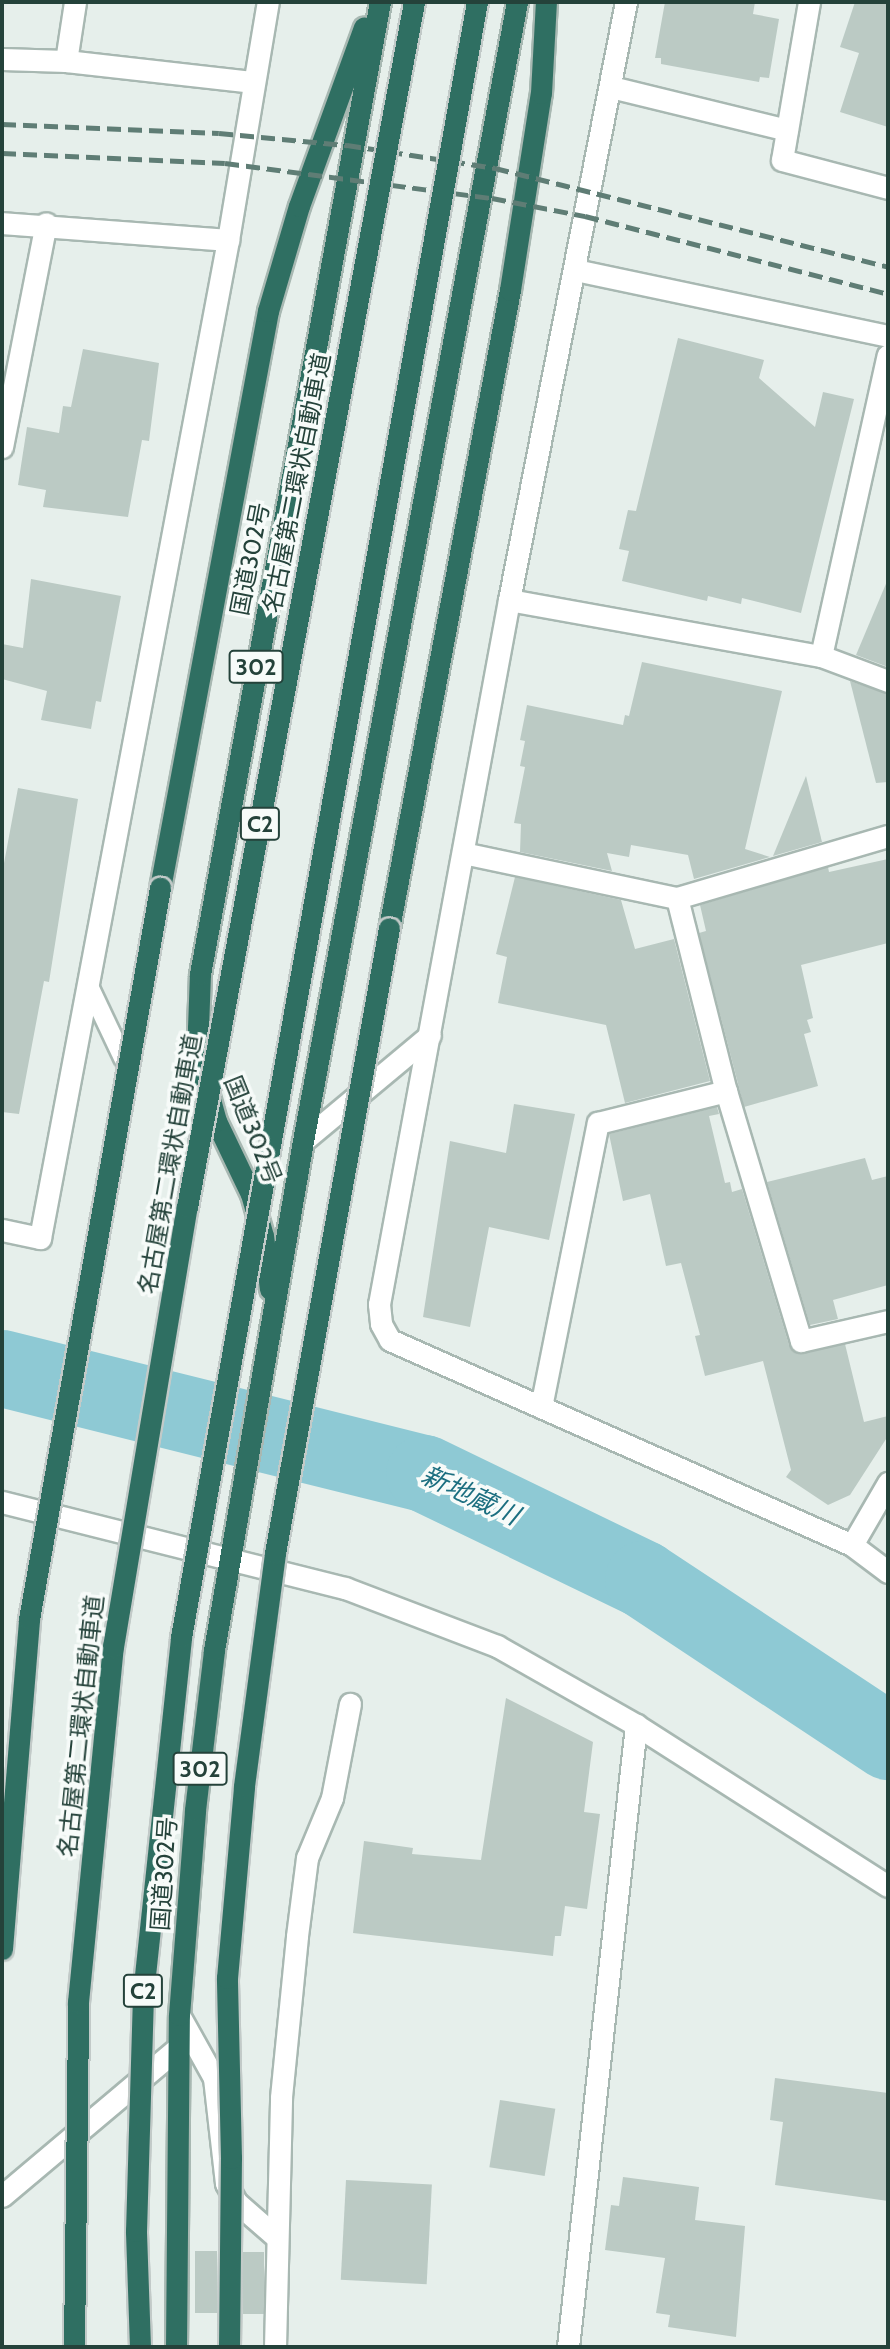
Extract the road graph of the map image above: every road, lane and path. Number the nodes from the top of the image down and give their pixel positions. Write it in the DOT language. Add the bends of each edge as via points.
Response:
graph roads {
  1 [pos="75,2"];
  2 [pos="268,2"];
  3 [pos="372,2"];
  4 [pos="380,2"];
  5 [pos="414,2"];
  6 [pos="477,2"];
  7 [pos="517,2"];
  8 [pos="545,2"];
  9 [pos="626,2"];
  10 [pos="809,2"];
  11 [pos="2,59"];
  12 [pos="65,61"];
  13 [pos="254,82"];
  14 [pos="611,87"];
  15 [pos="787,130"];
  16 [pos="888,188"];
  17 [pos="2,223"];
  18 [pos="46,223"];
  19 [pos="228,240"];
  20 [pos="575,270"];
  21 [pos="888,336"];
  22 [pos="888,355"];
  23 [pos="2,447"];
  24 [pos="509,600"];
  25 [pos="821,656"];
  26 [pos="888,681"];
  27 [pos="888,836"];
  28 [pos="463,853"];
  29 [pos="677,898"];
  30 [pos="88,984"];
  31 [pos="430,1035"];
  32 [pos="123,1058"];
  33 [pos="726,1091"];
  34 [pos="303,1141"];
  35 [pos="2,1230"];
  36 [pos="888,1321"];
  37 [pos="272,1326"];
  38 [pos="541,1408"];
  39 [pos="888,1483"];
  40 [pos="2,1502"];
  41 [pos="852,1545"];
  42 [pos="229,1562"];
  43 [pos="888,1572"];
  44 [pos="350,1704"];
  45 [pos="636,1726"];
  46 [pos="888,1886"];
  47 [pos="2,1949"];
  48 [pos="179,2015"];
  49 [pos="178,2048"];
  50 [pos="2,2196"];
  51 [pos="275,2236"];
  52 [pos="74,2347"];
  53 [pos="140,2347"];
  54 [pos="176,2347"];
  55 [pos="229,2347"];
  56 [pos="275,2347"];
  57 [pos="568,2347"];
  1 -- 12 [label="street"];
  2 -- 13 [label="street"];
  3 -- 47 [label="highway, bridge" via="299,206 268,311 29,1619"];
  4 -- 37 [label="highway, 国道302号 / 302" via="200,974 198,1028 203,1074 216,1121 251,1194 263,1236"];
  5 -- 52 [label="highway, 名古屋第二環状自動車道 / C2, bridge" via="187,1207 113,1647 78,2002"];
  6 -- 53 [label="highway, C2, bridge" via="181,1637 143,1994 136,2231"];
  7 -- 34 [label="highway, 国道302号 / 302"];
  8 -- 55 [label="highway, bridge" via="541,93 510,290 275,1553 244,1786 227,1978 232,2158"];
  9 -- 14 [label="street"];
  10 -- 15 [label="street"];
  11 -- 12 [label="street"];
  12 -- 13 [label="street"];
  13 -- 19 [label="street"];
  14 -- 15 [label="street"];
  14 -- 20 [label="street"];
  15 -- 16 [label="street" via="782,160"];
  17 -- 18 [label="street"];
  18 -- 19 [label="street"];
  18 -- 23 [label="street"];
  19 -- 30 [label="street"];
  20 -- 21 [label="street"];
  20 -- 24 [label="street"];
  22 -- 25 [label="street"];
  24 -- 25 [label="street"];
  24 -- 28 [label="street"];
  25 -- 26 [label="street"];
  27 -- 29 [label="street"];
  28 -- 29 [label="street"];
  28 -- 31 [label="street"];
  29 -- 33 [label="street"];
  30 -- 32 [label="lane"];
  30 -- 35 [label="street" via="40,1238"];
  31 -- 34 [label="street"];
  31 -- 38 [label="street" via="379,1304 381,1324 390,1340"];
  33 -- 36 [label="street" via="801,1341"];
  33 -- 38 [label="street" via="598,1123"];
  34 -- 37 [label="highway, 国道302号 / 302"];
  37 -- 42 [label="highway, 国道302号 / 302"];
  38 -- 41 [label="street"];
  39 -- 41 [label="street"];
  40 -- 42 [label="street"];
  41 -- 43 [label="street"];
  42 -- 45 [label="street" via="345,1588 496,1646"];
  42 -- 48 [label="highway, 国道302号 / 302" via="195,1810"];
  44 -- 51 [label="street" via="332,1798 307,1858 281,2097"];
  45 -- 46 [label="street"];
  45 -- 57 [label="street"];
  48 -- 49 [label="highway, 国道302号 / 302"];
  48 -- 51 [label="street" via="214,2078 226,2183 236,2202"];
  49 -- 50 [label="street"];
  49 -- 54 [label="highway, 国道302号 / 302"];
  51 -- 56 [label="street"];
}
